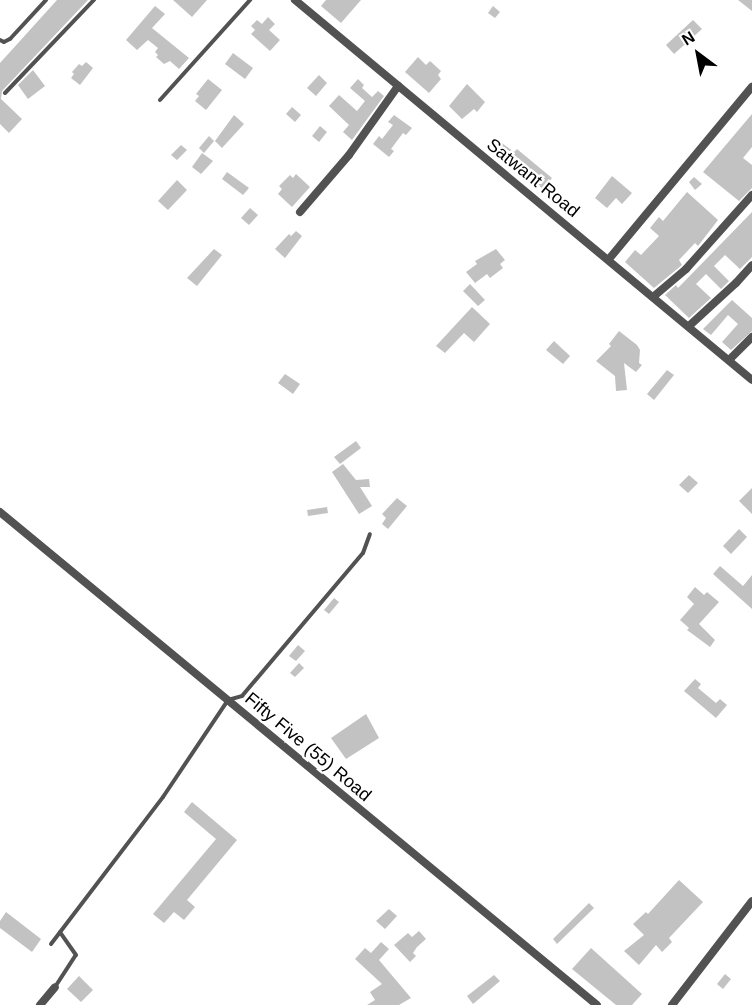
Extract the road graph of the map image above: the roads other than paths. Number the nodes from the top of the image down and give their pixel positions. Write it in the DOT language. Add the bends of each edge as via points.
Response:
graph roads {
  1 [pos="46,0"];
  2 [pos="94,0"];
  3 [pos="250,0"];
  4 [pos="295,0"];
  5 [pos="0,40"];
  6 [pos="398,86"];
  7 [pos="752,87"];
  8 [pos="5,93"];
  9 [pos="160,100"];
  10 [pos="752,195"];
  11 [pos="300,212"];
  12 [pos="609,259"];
  13 [pos="752,265"];
  14 [pos="653,297"];
  15 [pos="689,326"];
  16 [pos="752,337"];
  17 [pos="729,360"];
  18 [pos="752,380"];
  19 [pos="0,512"];
  20 [pos="370,534"];
  21 [pos="228,700"];
  22 [pos="752,901"];
  23 [pos="60,932"];
  24 [pos="51,944"];
  25 [pos="55,987"];
  26 [pos="40,1005"];
  27 [pos="597,1005"];
  28 [pos="672,1005"];
  1 -- 5 [label="lane" via="10,39"];
  2 -- 8 [label="lane"];
  3 -- 9 [label="lane"];
  4 -- 6 [label="street, Satwant Road"];
  6 -- 11 [label="street" via="349,155"];
  6 -- 12 [label="street, Satwant Road"];
  7 -- 12 [label="street"];
  10 -- 14 [label="street" via="686,269"];
  12 -- 14 [label="street, Satwant Road"];
  13 -- 15 [label="street"];
  14 -- 15 [label="street, Satwant Road"];
  15 -- 17 [label="street, Satwant Road"];
  16 -- 17 [label="street"];
  17 -- 18 [label="street, Satwant Road"];
  19 -- 21 [label="street, Fifty Five (55) Road"];
  20 -- 21 [label="lane" via="363,553 242,696"];
  21 -- 23 [label="lane" via="163,797"];
  21 -- 27 [label="street, Fifty Five (55) Road"];
  22 -- 28 [label="street"];
  23 -- 24 [label="lane"];
  23 -- 25 [label="lane" via="76,955"];
  25 -- 26 [label="street"];
}
